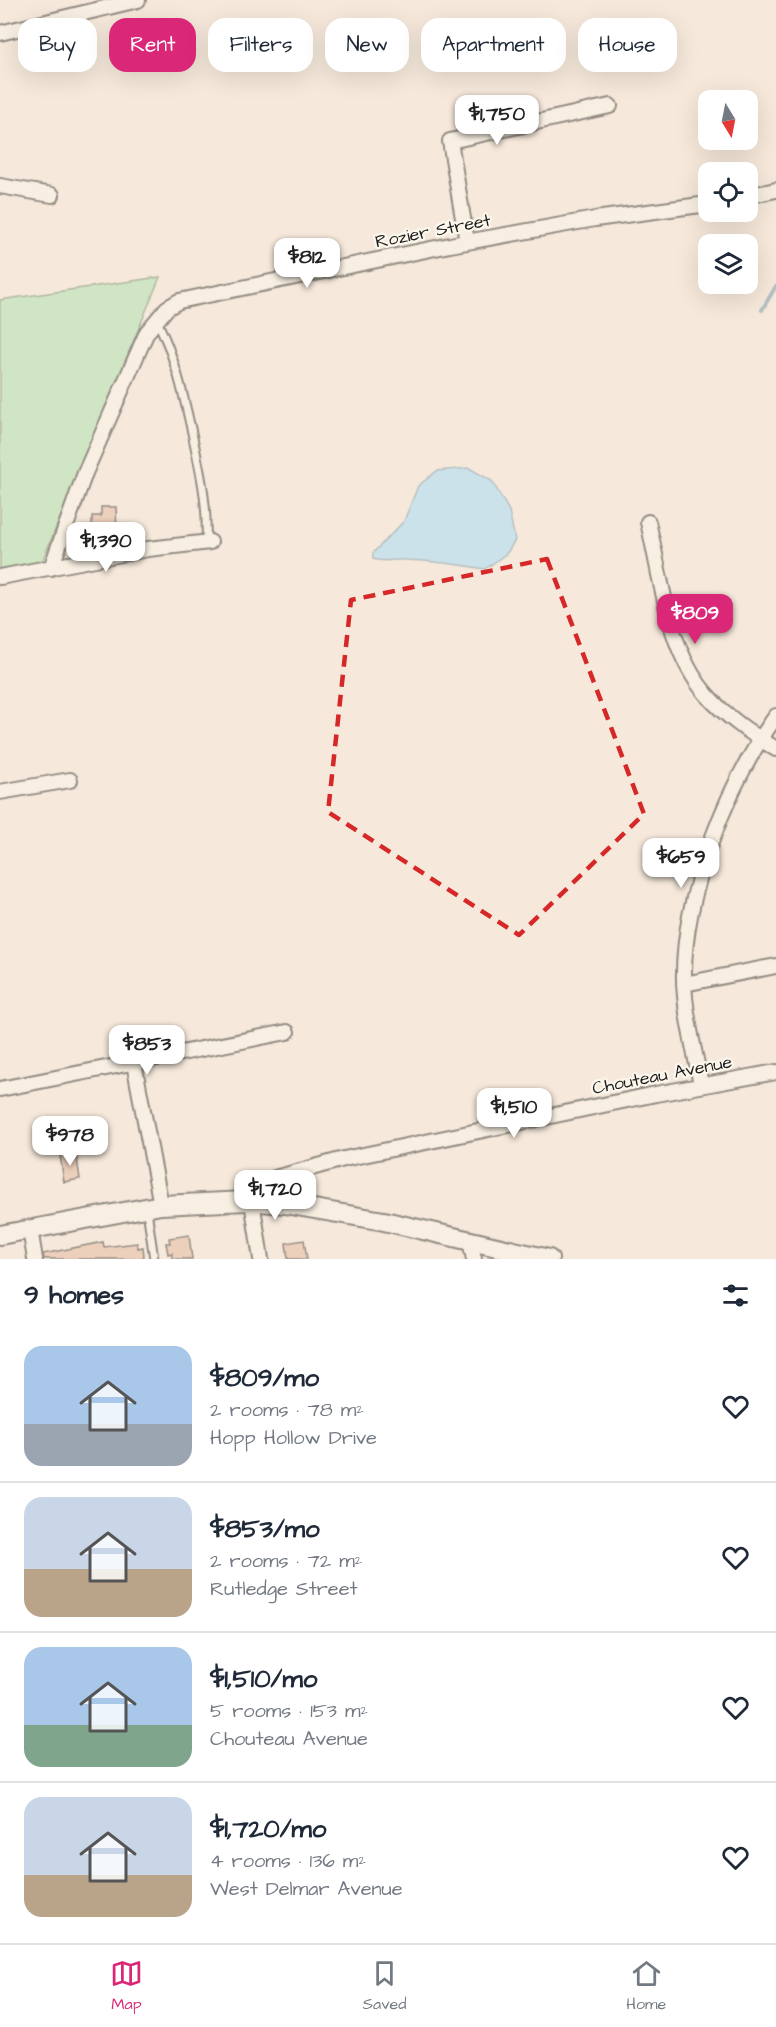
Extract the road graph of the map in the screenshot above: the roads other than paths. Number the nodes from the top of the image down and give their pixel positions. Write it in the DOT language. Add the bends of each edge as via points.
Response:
graph roads {
  1 [pos="138,0"];
  2 [pos="0,33"];
  3 [pos="610,106"];
  4 [pos="0,186"];
  5 [pos="776,190"];
  6 [pos="758,194"];
  7 [pos="52,195"];
  8 [pos="698,205"];
  9 [pos="467,242"];
  10 [pos="156,319"];
  11 [pos="648,522"];
  12 [pos="208,542"];
  13 [pos="51,568"];
  14 [pos="0,577"];
  15 [pos="776,716"];
  16 [pos="760,738"];
  17 [pos="776,749"];
  18 [pos="70,780"];
  19 [pos="0,792"];
  20 [pos="776,966"];
  21 [pos="684,984"];
  22 [pos="287,1032"];
  23 [pos="134,1063"];
  24 [pos="775,1075"];
  25 [pos="701,1085"];
  26 [pos="0,1089"];
  27 [pos="249,1201"];
  28 [pos="154,1207"];
  29 [pos="30,1229"];
  30 [pos="0,1235"];
  31 [pos="470,1241"];
  32 [pos="35,1259"];
  33 [pos="154,1259"];
  34 [pos="261,1259"];
  35 [pos="474,1259"];
  36 [pos="549,1259"];
  1 -- 2 [label="street"];
  3 -- 9 [label="street" via="450,141"];
  4 -- 7 [label="street"];
  5 -- 6 [label="street"];
  8 -- 9 [label="street, Rozier Street"];
  9 -- 10 [label="street, Rozier Street" via="190,297 167,308"];
  10 -- 12 [label="lane" via="174,358 200,467"];
  10 -- 13 [label="street, Rozier Street" via="134,359 90,463"];
  11 -- 16 [label="street" via="674,632 687,666 720,708"];
  12 -- 13 [label="street"];
  13 -- 14 [label="street"];
  15 -- 16 [label="street"];
  16 -- 17 [label="street"];
  16 -- 21 [label="street" via="741,770 714,834 688,932"];
  18 -- 19 [label="street"];
  20 -- 21 [label="street"];
  21 -- 25 [label="street"];
  22 -- 23 [label="street"];
  23 -- 26 [label="street"];
  23 -- 28 [label="street"];
  24 -- 25 [label="street, Chouteau Avenue"];
  25 -- 27 [label="street, Chouteau Avenue" via="344,1159 275,1178"];
  27 -- 28 [label="street"];
  27 -- 31 [label="street" via="322,1210"];
  27 -- 34 [label="street"];
  28 -- 29 [label="street"];
  28 -- 33 [label="lane"];
  29 -- 30 [label="street"];
  29 -- 32 [label="street"];
  31 -- 35 [label="street"];
  31 -- 36 [label="street"];
}
